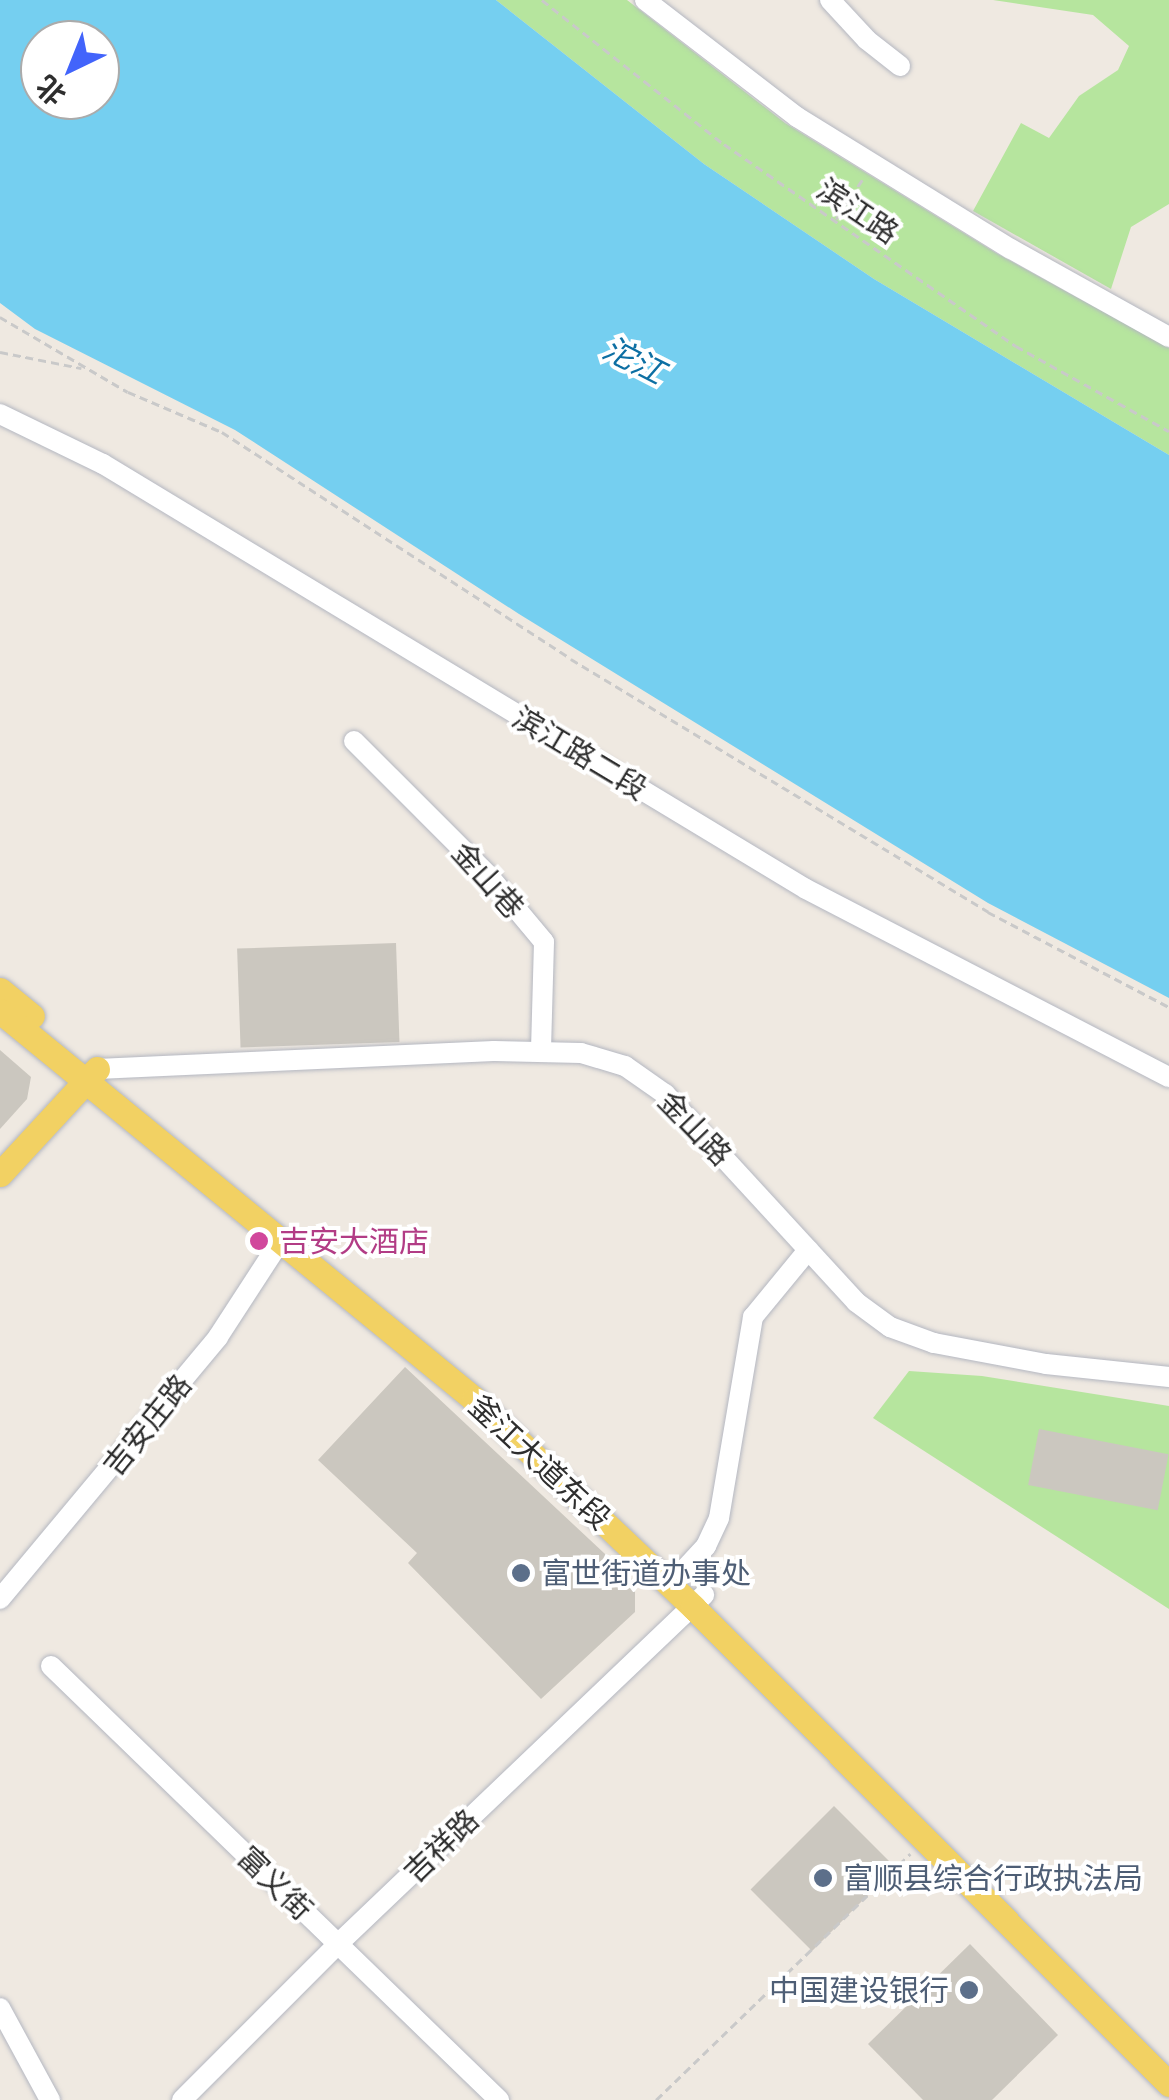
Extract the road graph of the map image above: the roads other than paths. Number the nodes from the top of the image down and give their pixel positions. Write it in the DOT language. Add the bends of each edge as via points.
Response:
graph roads {
  1 [pos="645,0"];
  2 [pos="830,0"];
  3 [pos="900,66"];
  4 [pos="1169,337"];
  5 [pos="0,414"];
  6 [pos="354,740"];
  7 [pos="0,990"];
  8 [pos="0,1010"];
  9 [pos="541,1052"];
  10 [pos="91,1075"];
  11 [pos="1169,1077"];
  12 [pos="0,1174"];
  13 [pos="282,1240"];
  14 [pos="808,1250"];
  15 [pos="1169,1378"];
  16 [pos="681,1573"];
  17 [pos="0,1600"];
  18 [pos="698,1601"];
  19 [pos="51,1666"];
  20 [pos="338,1944"];
  21 [pos="0,2008"];
  22 [pos="1169,2060"];
  23 [pos="1169,2084"];
  24 [pos="50,2100"];
  25 [pos="182,2100"];
  26 [pos="499,2100"];
  1 -- 4 [label="street" via="797,117"];
  2 -- 3 [label="street"];
  5 -- 11 [label="street, 滨江路二段" via="102,464 806,889"];
  6 -- 9 [label="street, 金山巷" via="488,875 544,942"];
  7 -- 10 [label="main road, 釜江大道东段"];
  8 -- 10 [label="main road, 釜江大道东段"];
  9 -- 10 [label="street, 金山路"];
  9 -- 14 [label="street, 金山路" via="581,1053 625,1066 666,1094"];
  10 -- 12 [label="main road"];
  10 -- 13 [label="main road, 釜江大道东段"];
  10 -- 16 [label="main road, 釜江大道东段" via="484,1387"];
  13 -- 17 [label="street, 吉安庄路" via="218,1336"];
  13 -- 18 [label="main road, 釜江大道东段" via="474,1399"];
  14 -- 15 [label="street, 金山路" via="856,1302 904,1333 1046,1364"];
  14 -- 16 [label="street" via="753,1317 719,1518 706,1546"];
  16 -- 18 [label="main road, 釜江大道东段"];
  18 -- 20 [label="street, 吉祥路"];
  18 -- 22 [label="main road, 釜江大道东段"];
  18 -- 23 [label="main road, 釜江大道东段"];
  19 -- 20 [label="street, 富义街"];
  20 -- 25 [label="street, 吉祥路"];
  20 -- 26 [label="street, 富义街"];
  21 -- 24 [label="street"];
}
